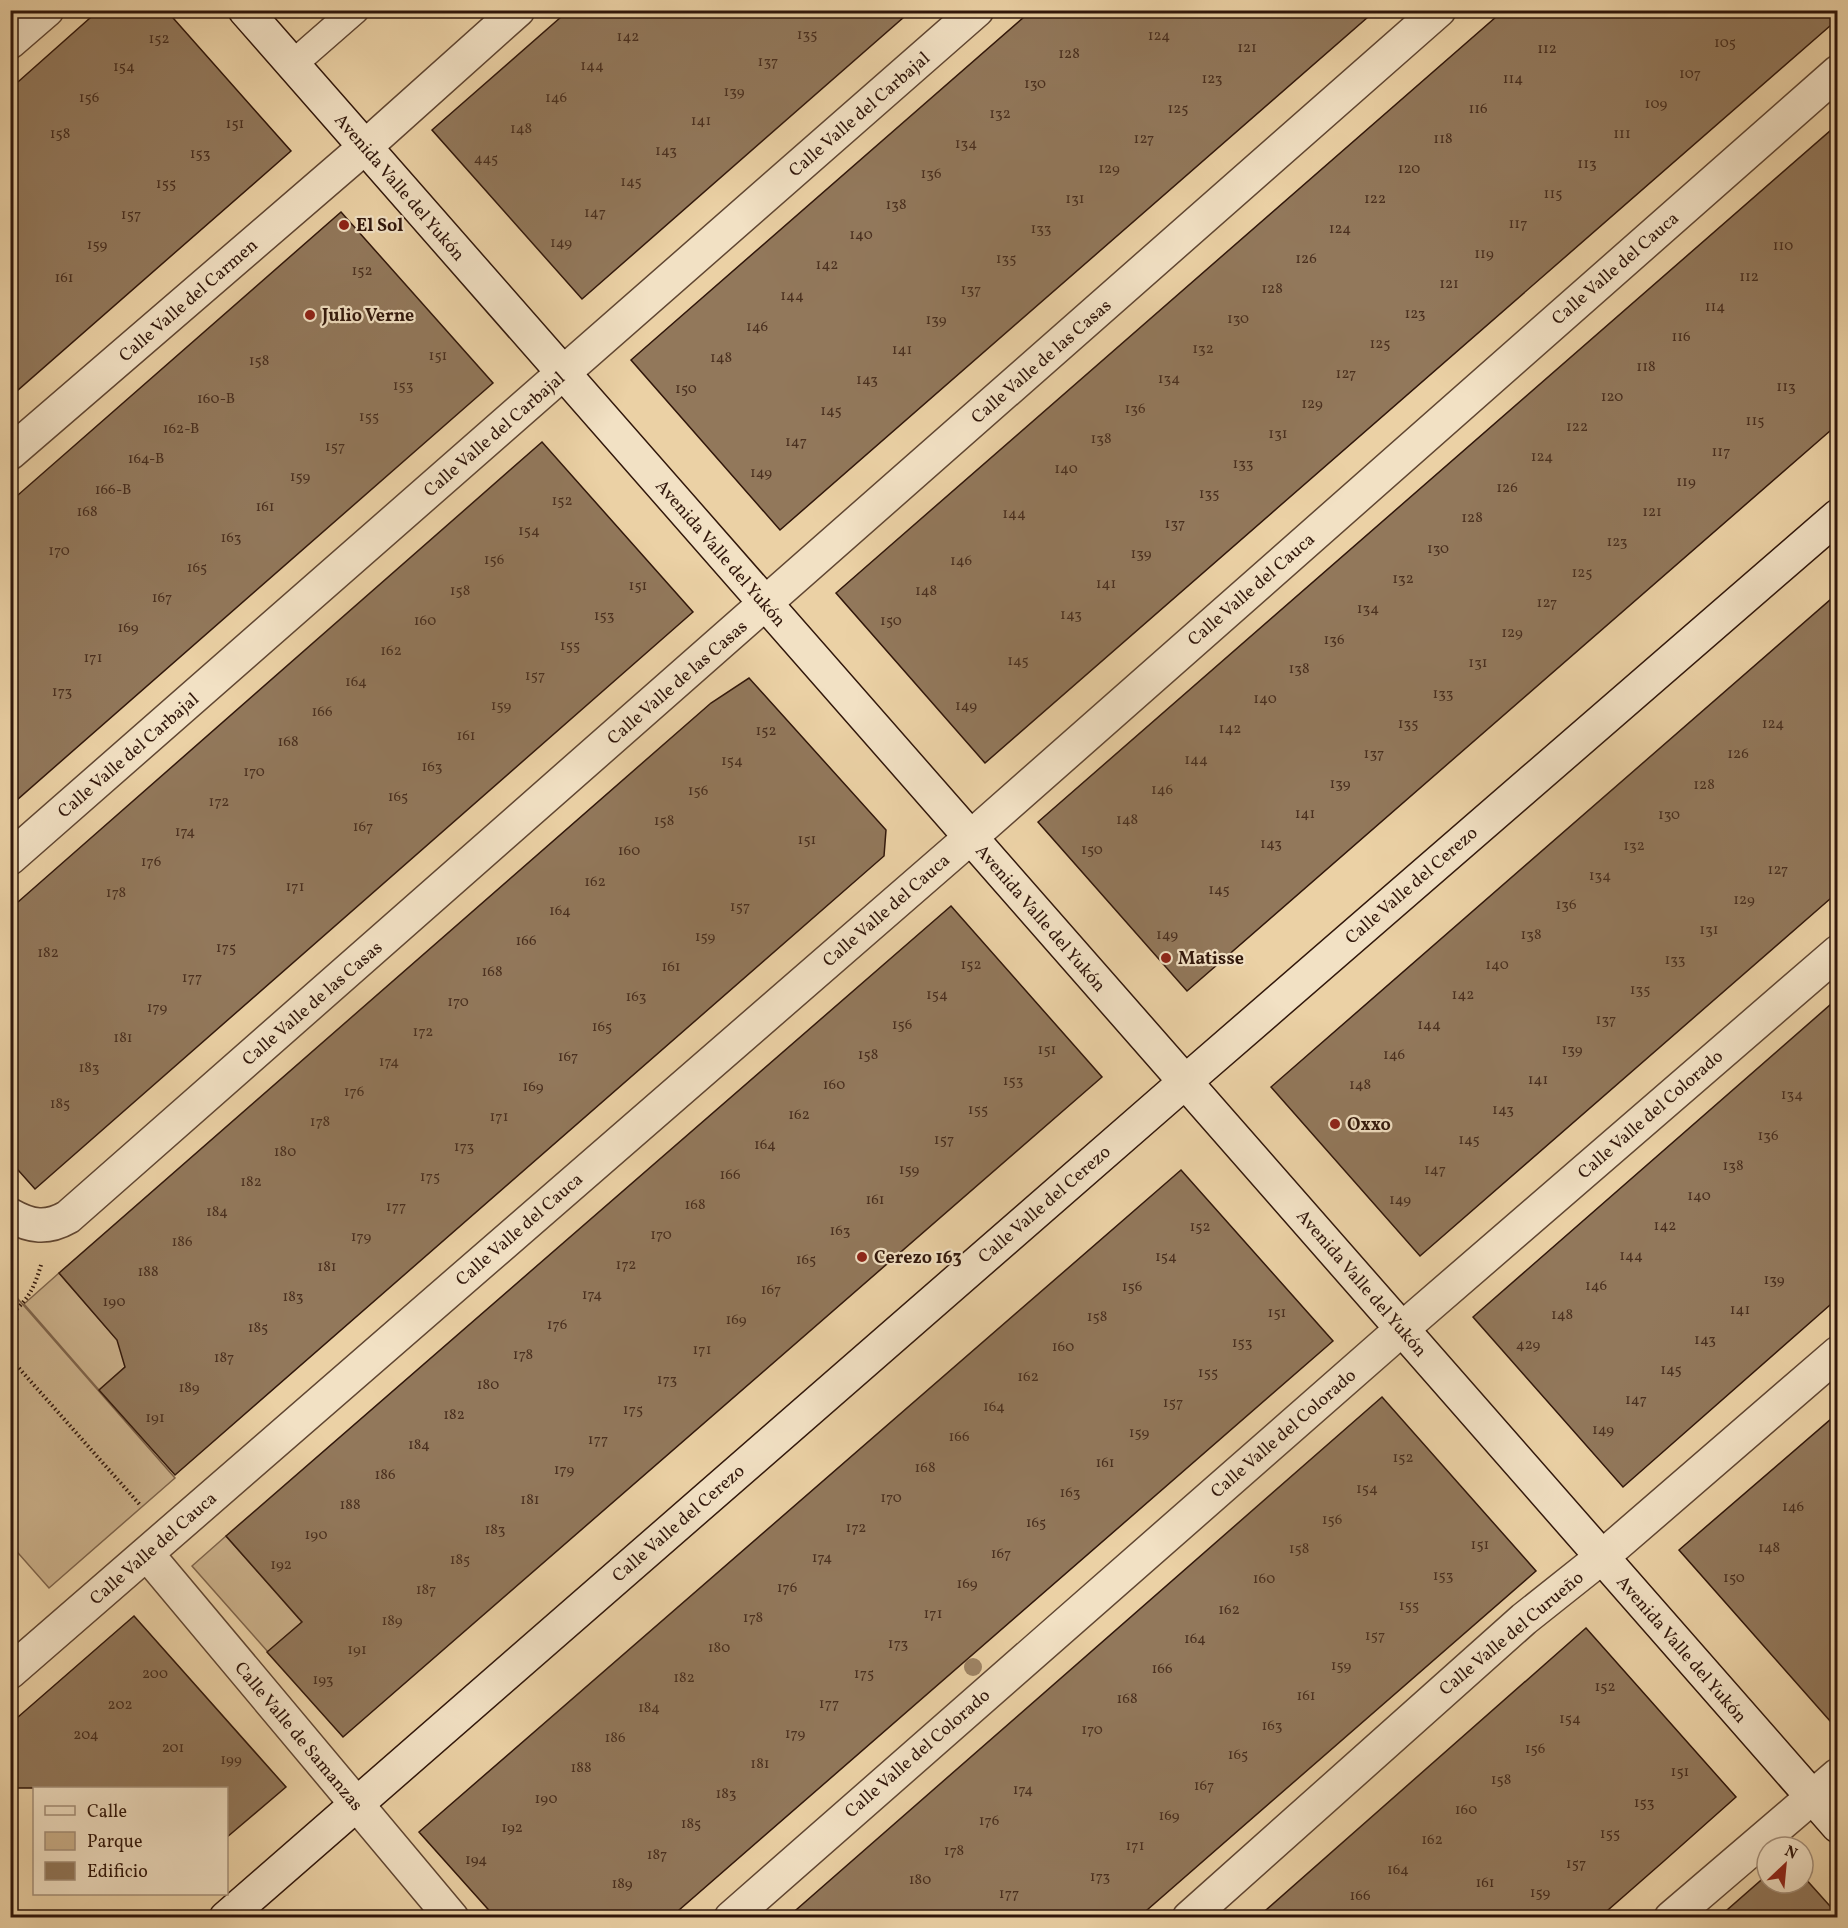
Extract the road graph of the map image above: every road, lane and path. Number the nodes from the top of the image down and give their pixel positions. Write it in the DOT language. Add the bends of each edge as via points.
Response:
graph roads {
  1 [pos="47,10"];
  2 [pos="245,10"];
  3 [pos="355,10"];
  4 [pos="518,10"];
  5 [pos="977,10"];
  6 [pos="1439,10"];
  7 [pos="10,42"];
  8 [pos="292,65"];
  9 [pos="1838,72"];
  10 [pos="365,147"];
  11 [pos="563,373"];
  12 [pos="10,453"];
  13 [pos="1838,516"];
  14 [pos="766,604"];
  15 [pos="971,837"];
  16 [pos="10,858"];
  17 [pos="1838,952"];
  18 [pos="1185,1082"];
  19 [pos="24,1221"];
  20 [pos="10,1315"];
  21 [pos="1402,1329"];
  22 [pos="1838,1353"];
  23 [pos="10,1358"];
  24 [pos="157,1545"];
  25 [pos="1602,1557"];
  26 [pos="10,1672"];
  27 [pos="1838,1775"];
  28 [pos="1812,1797"];
  29 [pos="357,1804"];
  30 [pos="1838,1826"];
  31 [pos="226,1917"];
  32 [pos="452,1917"];
  33 [pos="731,1917"];
  34 [pos="1189,1917"];
  35 [pos="1671,1917"];
  1 -- 7 [label="street"];
  2 -- 8 [label="street, Avenida Valle del Yukón"];
  3 -- 8 [label="lane"];
  4 -- 10 [label="street, Calle Valle del Carmen"];
  5 -- 11 [label="street, Calle Valle del Carbajal"];
  6 -- 14 [label="street, Calle Valle de las Casas"];
  8 -- 10 [label="street, Avenida Valle del Yukón"];
  9 -- 15 [label="street, Calle Valle del Cauca"];
  10 -- 11 [label="street, Avenida Valle del Yukón"];
  10 -- 12 [label="street, Calle Valle del Carmen"];
  11 -- 14 [label="street, Avenida Valle del Yukón"];
  11 -- 16 [label="street, Calle Valle del Carbajal"];
  13 -- 18 [label="street, Calle Valle del Cerezo"];
  14 -- 15 [label="street, Avenida Valle del Yukón"];
  14 -- 19 [label="street, Calle Valle de las Casas" via="68,1217 55,1224"];
  15 -- 18 [label="street, Avenida Valle del Yukón"];
  15 -- 24 [label="street, Calle Valle del Cauca"];
  17 -- 21 [label="street, Calle Valle del Colorado"];
  18 -- 21 [label="street, Avenida Valle del Yukón"];
  18 -- 29 [label="street, Calle Valle del Cerezo"];
  19 -- 20 [label="path" via="42,1248 39,1270 25,1302"];
  21 -- 25 [label="street, Avenida Valle del Yukón"];
  21 -- 33 [label="street, Calle Valle del Colorado"];
  22 -- 25 [label="street, Calle Valle del Curueño"];
  23 -- 24 [label="path"];
  24 -- 26 [label="street, Calle Valle del Cauca"];
  24 -- 29 [label="street, Calle Valle de Samanzas"];
  25 -- 28 [label="street, Avenida Valle del Yukón"];
  25 -- 34 [label="street, Calle Valle del Curueño" via="1524,1618"];
  27 -- 28 [label="street"];
  28 -- 30 [label="street, Avenida Valle del Yukón"];
  28 -- 35 [label="street"];
  29 -- 31 [label="street, Calle Valle del Cerezo"];
  29 -- 32 [label="street, Calle Valle de Samanzas"];
}
